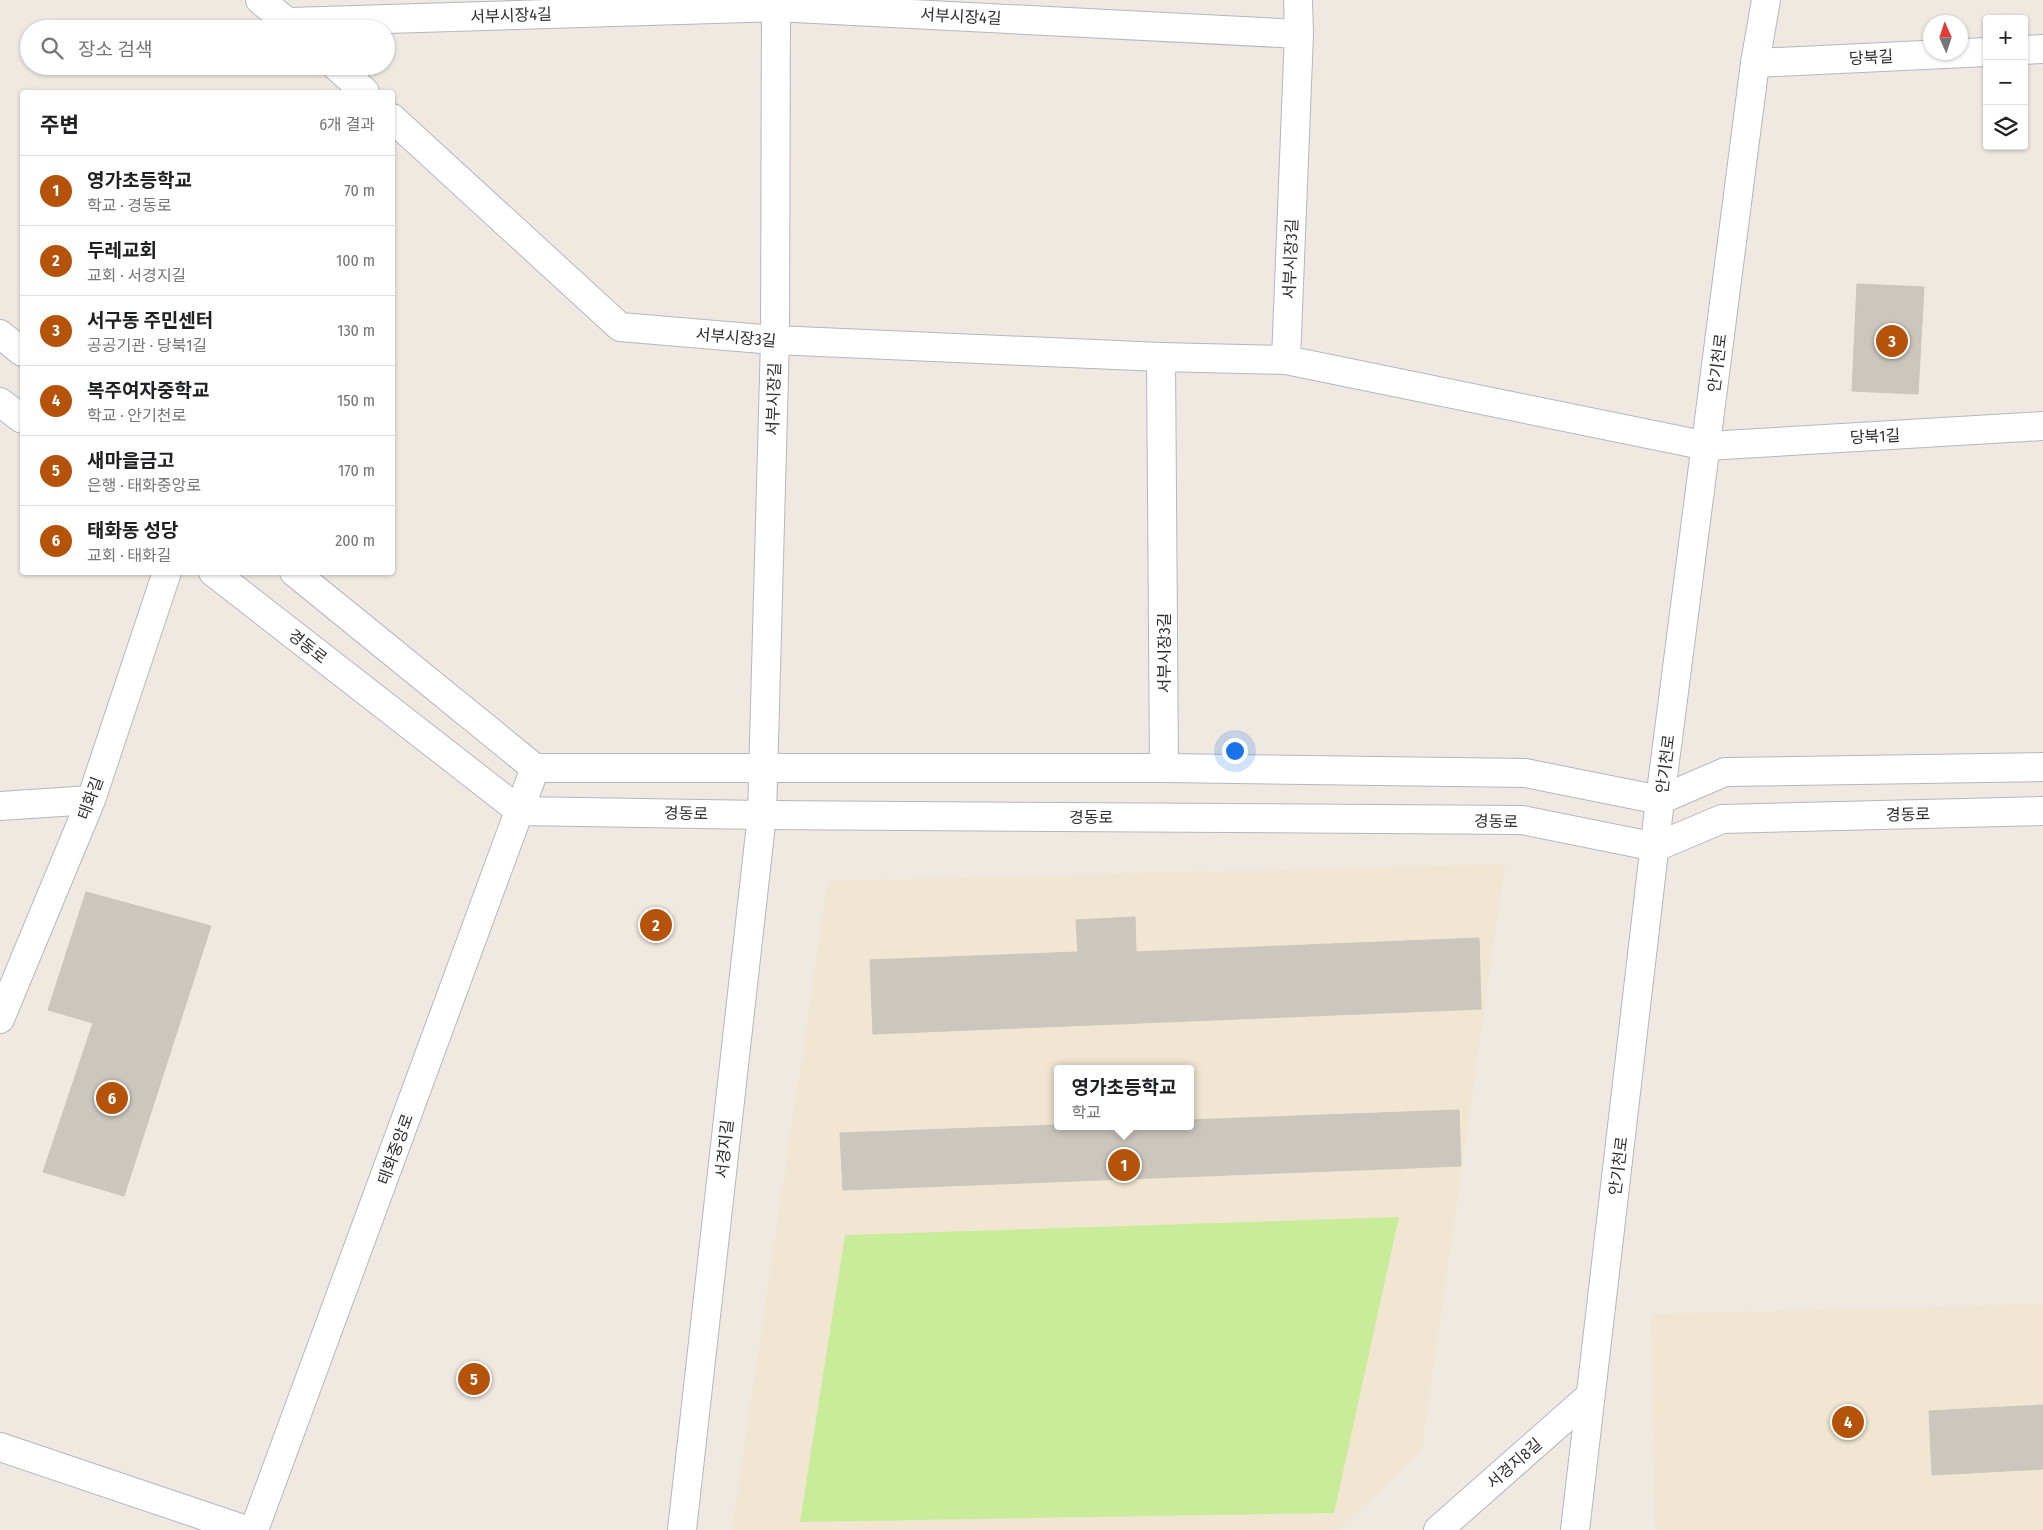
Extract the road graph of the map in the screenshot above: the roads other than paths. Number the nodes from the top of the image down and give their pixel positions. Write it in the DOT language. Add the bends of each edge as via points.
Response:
graph roads {
  1 [pos="260,0"];
  2 [pos="1298,0"];
  3 [pos="1766,0"];
  4 [pos="776,3"];
  5 [pos="285,20"];
  6 [pos="395,21"];
  7 [pos="1298,34"];
  8 [pos="2043,49"];
  9 [pos="2028,50"];
  10 [pos="1983,52"];
  11 [pos="1755,63"];
  12 [pos="346,75"];
  13 [pos="363,90"];
  14 [pos="395,121"];
  15 [pos="0,334"];
  16 [pos="775,340"];
  17 [pos="20,350"];
  18 [pos="1162,357"];
  19 [pos="1286,360"];
  20 [pos="2043,426"];
  21 [pos="1707,446"];
  22 [pos="166,575"];
  23 [pos="217,575"];
  24 [pos="298,575"];
  25 [pos="2043,767"];
  26 [pos="535,768"];
  27 [pos="762,768"];
  28 [pos="1164,768"];
  29 [pos="91,800"];
  30 [pos="1660,800"];
  31 [pos="0,806"];
  32 [pos="520,811"];
  33 [pos="2043,811"];
  34 [pos="762,815"];
  35 [pos="1656,847"];
  36 [pos="0,1019"];
  37 [pos="1590,1396"];
  38 [pos="0,1448"];
  39 [pos="246,1530"];
  40 [pos="254,1530"];
  41 [pos="682,1530"];
  42 [pos="1438,1530"];
  43 [pos="1575,1530"];
  1 -- 5 [label="street"];
  2 -- 7 [label="street"];
  3 -- 11 [label="street, 안기천로"];
  4 -- 6 [label="street, 서부시장4길"];
  4 -- 7 [label="street, 서부시장4길"];
  4 -- 16 [label="street, 서부시장길"];
  7 -- 19 [label="street, 서부시장3길"];
  8 -- 9 [label="street"];
  10 -- 11 [label="street, 당북길"];
  11 -- 21 [label="street, 안기천로"];
  12 -- 13 [label="street"];
  14 -- 16 [label="street, 서부시장3길" via="620,327"];
  15 -- 17 [label="street"];
  16 -- 18 [label="street, 서부시장3길"];
  16 -- 27 [label="street, 서부시장길"];
  18 -- 19 [label="street, 서부시장3길"];
  18 -- 28 [label="street, 서부시장3길"];
  19 -- 21 [label="street, 당북1길"];
  20 -- 21 [label="street, 당북1길"];
  21 -- 30 [label="street, 안기천로"];
  22 -- 29 [label="street, 태화길"];
  23 -- 32 [label="street, 경동로"];
  24 -- 26 [label="street"];
  25 -- 30 [label="street" via="1725,772"];
  26 -- 27 [label="street"];
  26 -- 32 [label="street, 태화중앙로"];
  27 -- 28 [label="street"];
  27 -- 34 [label="street, 서경지길"];
  28 -- 30 [label="street" via="1525,773"];
  29 -- 31 [label="street"];
  29 -- 36 [label="street, 태화길"];
  30 -- 35 [label="street, 안기천로"];
  32 -- 34 [label="street, 경동로"];
  32 -- 40 [label="street, 태화중앙로"];
  33 -- 35 [label="street, 경동로" via="1722,818"];
  34 -- 35 [label="street, 경동로" via="1522,820"];
  34 -- 41 [label="street, 서경지길"];
  35 -- 37 [label="street, 안기천로"];
  37 -- 42 [label="street, 서경지8길"];
  37 -- 43 [label="street, 안기천로"];
  38 -- 39 [label="street"];
}
